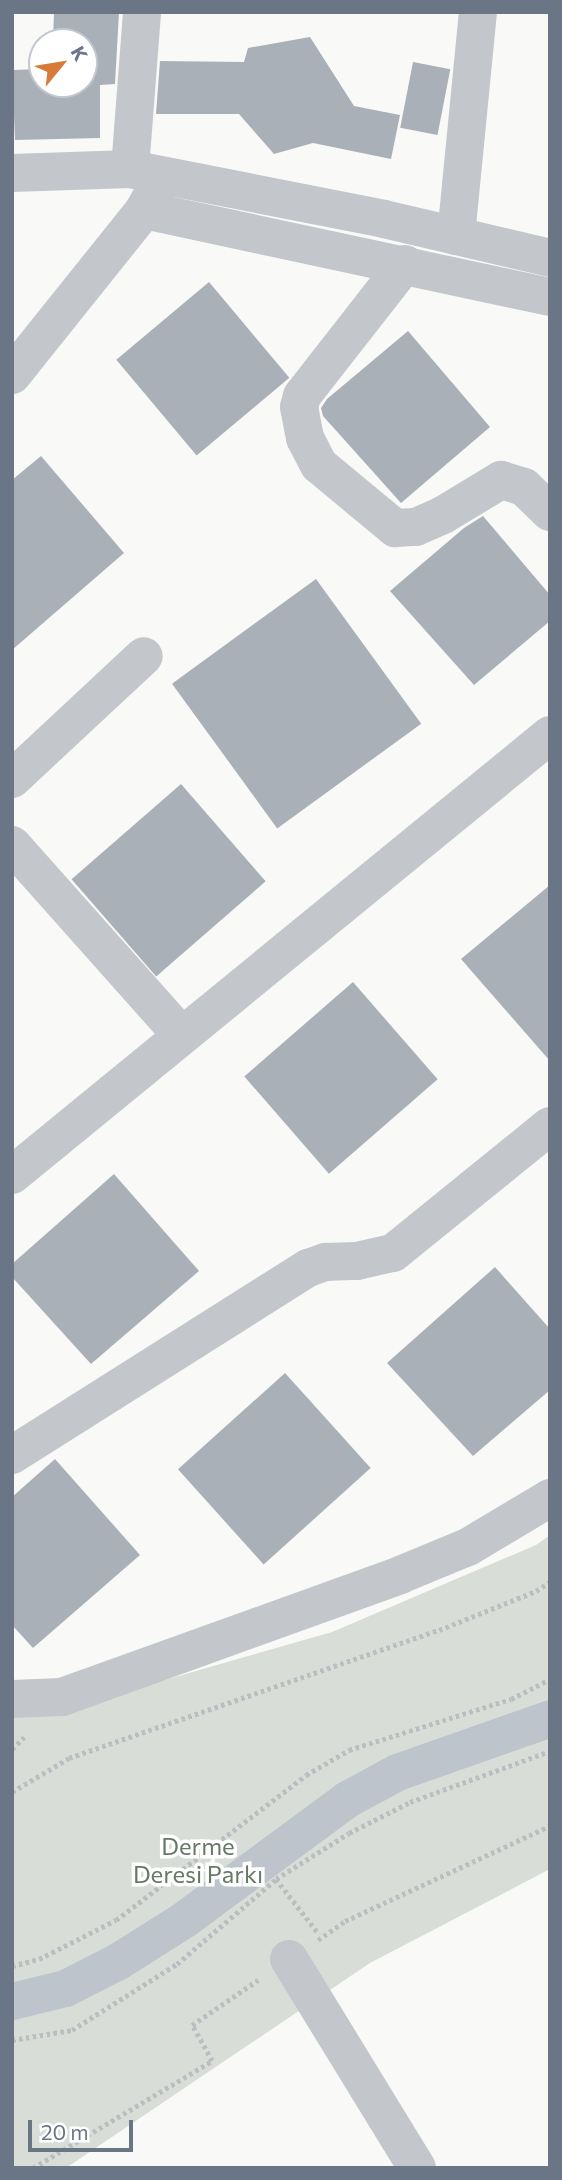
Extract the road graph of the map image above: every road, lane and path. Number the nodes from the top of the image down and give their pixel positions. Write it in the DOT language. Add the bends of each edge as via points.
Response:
graph roads {
  1 [pos="142,12"];
  2 [pos="478,12"];
  3 [pos="12,173"];
  4 [pos="147,173"];
  5 [pos="144,210"];
  6 [pos="456,236"];
  7 [pos="550,258"];
  8 [pos="405,264"];
  9 [pos="550,297"];
  10 [pos="12,375"];
  11 [pos="550,512"];
  12 [pos="144,656"];
  13 [pos="550,735"];
  14 [pos="12,779"];
  15 [pos="12,845"];
  16 [pos="181,1035"];
  17 [pos="550,1126"];
  18 [pos="12,1175"];
  19 [pos="12,1455"];
  20 [pos="550,1498"];
  21 [pos="550,1582"];
  22 [pos="550,1679"];
  23 [pos="12,1699"];
  24 [pos="550,1751"];
  25 [pos="12,1792"];
  26 [pos="276,1879"];
  27 [pos="322,1938"];
  28 [pos="289,1959"];
  29 [pos="12,1966"];
  30 [pos="12,2040"];
  31 [pos="417,2168"];
  1 -- 4 [label="street"];
  2 -- 6 [label="street"];
  3 -- 4 [label="street"];
  4 -- 5 [label="street"];
  4 -- 6 [label="street"];
  5 -- 8 [label="street"];
  5 -- 10 [label="street"];
  6 -- 7 [label="street"];
  8 -- 9 [label="street"];
  8 -- 11 [label="street" via="302,396 299,407 304,438 319,466 395,528 416,527 501,481 524,487"];
  12 -- 14 [label="street"];
  13 -- 16 [label="street"];
  15 -- 16 [label="street"];
  16 -- 18 [label="street"];
  17 -- 19 [label="street" via="393,1253 308,1268"];
  20 -- 23 [label="street" via="468,1547 400,1575 62,1697"];
  21 -- 25 [label="path" via="426,1634 69,1758"];
  22 -- 29 [label="path" via="511,1699 349,1750 306,1775 116,1920 39,1959"];
  24 -- 26 [label="path" via="410,1802 349,1833"];
  26 -- 27 [label="path"];
  26 -- 30 [label="path" via="177,1964 72,2030"];
  28 -- 31 [label="street"];
}
